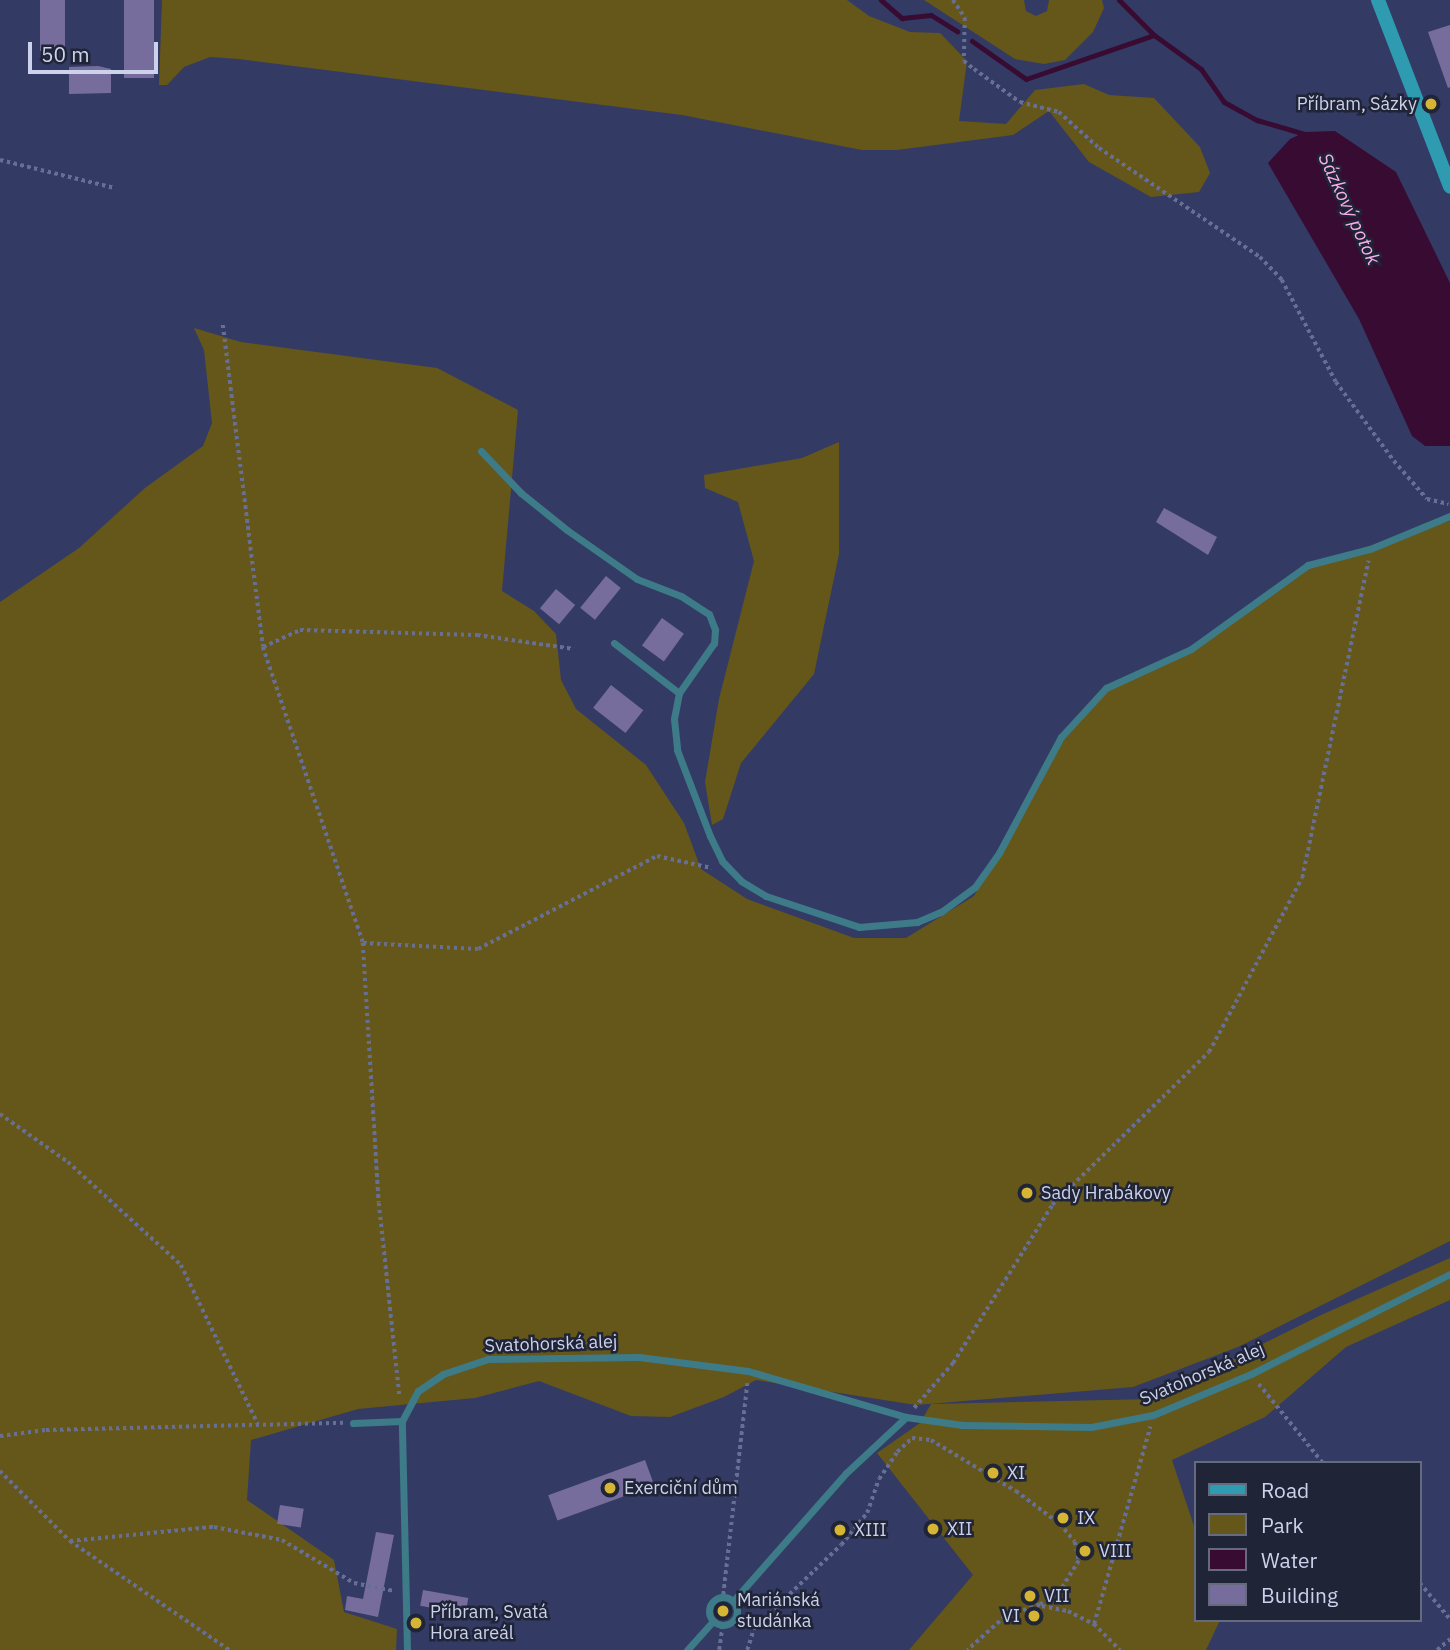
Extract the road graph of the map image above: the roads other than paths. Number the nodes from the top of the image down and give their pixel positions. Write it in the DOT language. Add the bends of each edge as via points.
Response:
graph roads {
  1 [pos="1378,0"];
  2 [pos="1450,187"];
  3 [pos="481,451"];
  4 [pos="1450,516"];
  5 [pos="614,643"];
  6 [pos="679,693"];
  7 [pos="1450,1274"];
  8 [pos="906,1418"];
  9 [pos="402,1421"];
  10 [pos="352,1423"];
  11 [pos="734,1600"];
  12 [pos="713,1621"];
  13 [pos="407,1650"];
  14 [pos="687,1650"];
  1 -- 2 [label="street"];
  3 -- 6 [label="lane" via="521,493 577,537 637,579 681,596 709,614 716,630 714,643"];
  4 -- 6 [label="lane" via="1370,549 1308,565 1191,649 1125,677 1088,702 1061,737 999,853 975,887 941,912 917,922 859,927 789,904 741,881 722,861 677,750 674,719"];
  5 -- 6 [label="lane"];
  7 -- 8 [label="lane, Svatohorská alej" via="1251,1374 1153,1415 1091,1427 962,1425"];
  8 -- 9 [label="lane, Svatohorská alej" via="748,1371 639,1357 488,1359 443,1374 418,1391"];
  8 -- 11 [label="lane" via="846,1473"];
  9 -- 10 [label="lane"];
  9 -- 13 [label="lane"];
  11 -- 12 [label="lane" via="723,1596 712,1600 708,1611"];
  11 -- 12 [label="lane" via="738,1611 734,1622 723,1626"];
  12 -- 14 [label="lane"];
}
